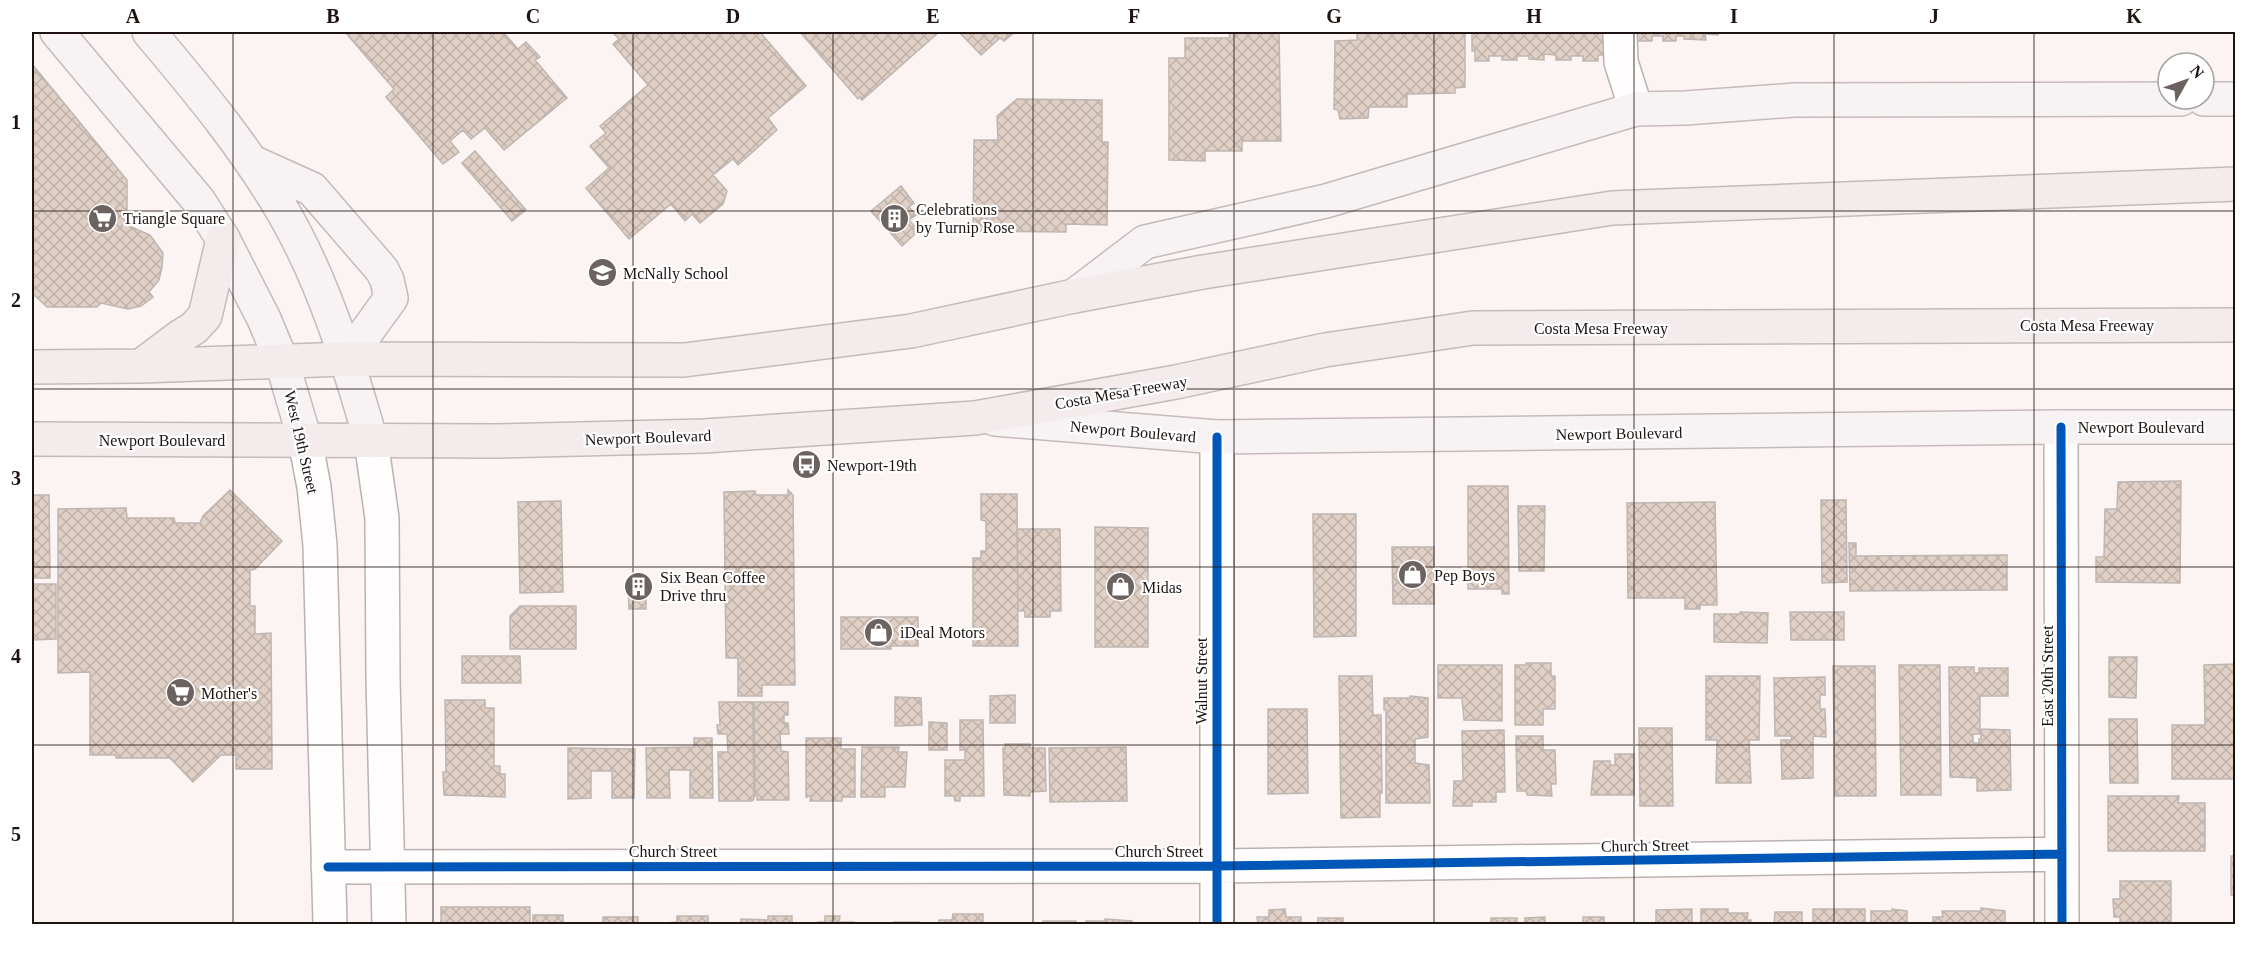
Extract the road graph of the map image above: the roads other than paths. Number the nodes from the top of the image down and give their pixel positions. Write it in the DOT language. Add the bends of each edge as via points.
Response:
graph roads {
  1 [pos="57,32"];
  2 [pos="149,32"];
  3 [pos="1620,32"];
  4 [pos="2156,99"];
  5 [pos="2216,99"];
  6 [pos="2235,99"];
  7 [pos="1636,109"];
  8 [pos="252,162"];
  9 [pos="2235,184"];
  10 [pos="223,239"];
  11 [pos="1074,296"];
  12 [pos="2235,325"];
  13 [pos="347,359"];
  14 [pos="282,362"];
  15 [pos="141,366"];
  16 [pos="32,368"];
  17 [pos="975,418"];
  18 [pos="2061,427"];
  19 [pos="2235,427"];
  20 [pos="1216,437"];
  21 [pos="32,439"];
  22 [pos="305,440"];
  23 [pos="371,441"];
  24 [pos="2062,854"];
  25 [pos="388,865"];
  26 [pos="1216,866"];
  27 [pos="328,867"];
  28 [pos="330,924"];
  29 [pos="389,924"];
  30 [pos="1217,924"];
  31 [pos="2062,924"];
  1 -- 10 [label="main road, West 19th Street" via="198,200"];
  2 -- 8 [label="main road"];
  3 -- 7 [label="street" via="1621,62"];
  4 -- 7 [label="main road" via="1794,100"];
  5 -- 6 [label="main road"];
  7 -- 11 [label="main road" via="1326,201 1145,242"];
  8 -- 13 [label="main road" via="306,256"];
  8 -- 13 [label="main road" via="312,189 387,280 391,298"];
  9 -- 11 [label="highway" via="1612,208"];
  10 -- 14 [label="main road, West 19th Street"];
  10 -- 15 [label="highway" via="205,316"];
  11 -- 13 [label="highway" via="911,331 684,360"];
  12 -- 17 [label="highway, Costa Mesa Freeway" via="1473,328 1325,350"];
  13 -- 14 [label="highway"];
  13 -- 23 [label="main road"];
  14 -- 15 [label="highway"];
  14 -- 22 [label="main road, West 19th Street"];
  15 -- 16 [label="highway"];
  17 -- 20 [label="main road, Newport Boulevard"];
  17 -- 23 [label="highway, Newport Boulevard" via="704,436"];
  18 -- 19 [label="main road, Newport Boulevard"];
  18 -- 20 [label="main road, Newport Boulevard"];
  18 -- 24 [label="street, East 20th Street"];
  20 -- 26 [label="street, Walnut Street"];
  21 -- 22 [label="highway, Newport Boulevard"];
  22 -- 23 [label="highway, Newport Boulevard"];
  22 -- 27 [label="street, West 19th Street" via="320,545"];
  23 -- 25 [label="street" via="382,518"];
  24 -- 26 [label="street, Church Street"];
  24 -- 31 [label="street, East 20th Street"];
  25 -- 26 [label="street, Church Street"];
  25 -- 27 [label="street, Church Street"];
  25 -- 29 [label="street"];
  26 -- 30 [label="street, Walnut Street"];
  27 -- 28 [label="street, West 19th Street"];
}
